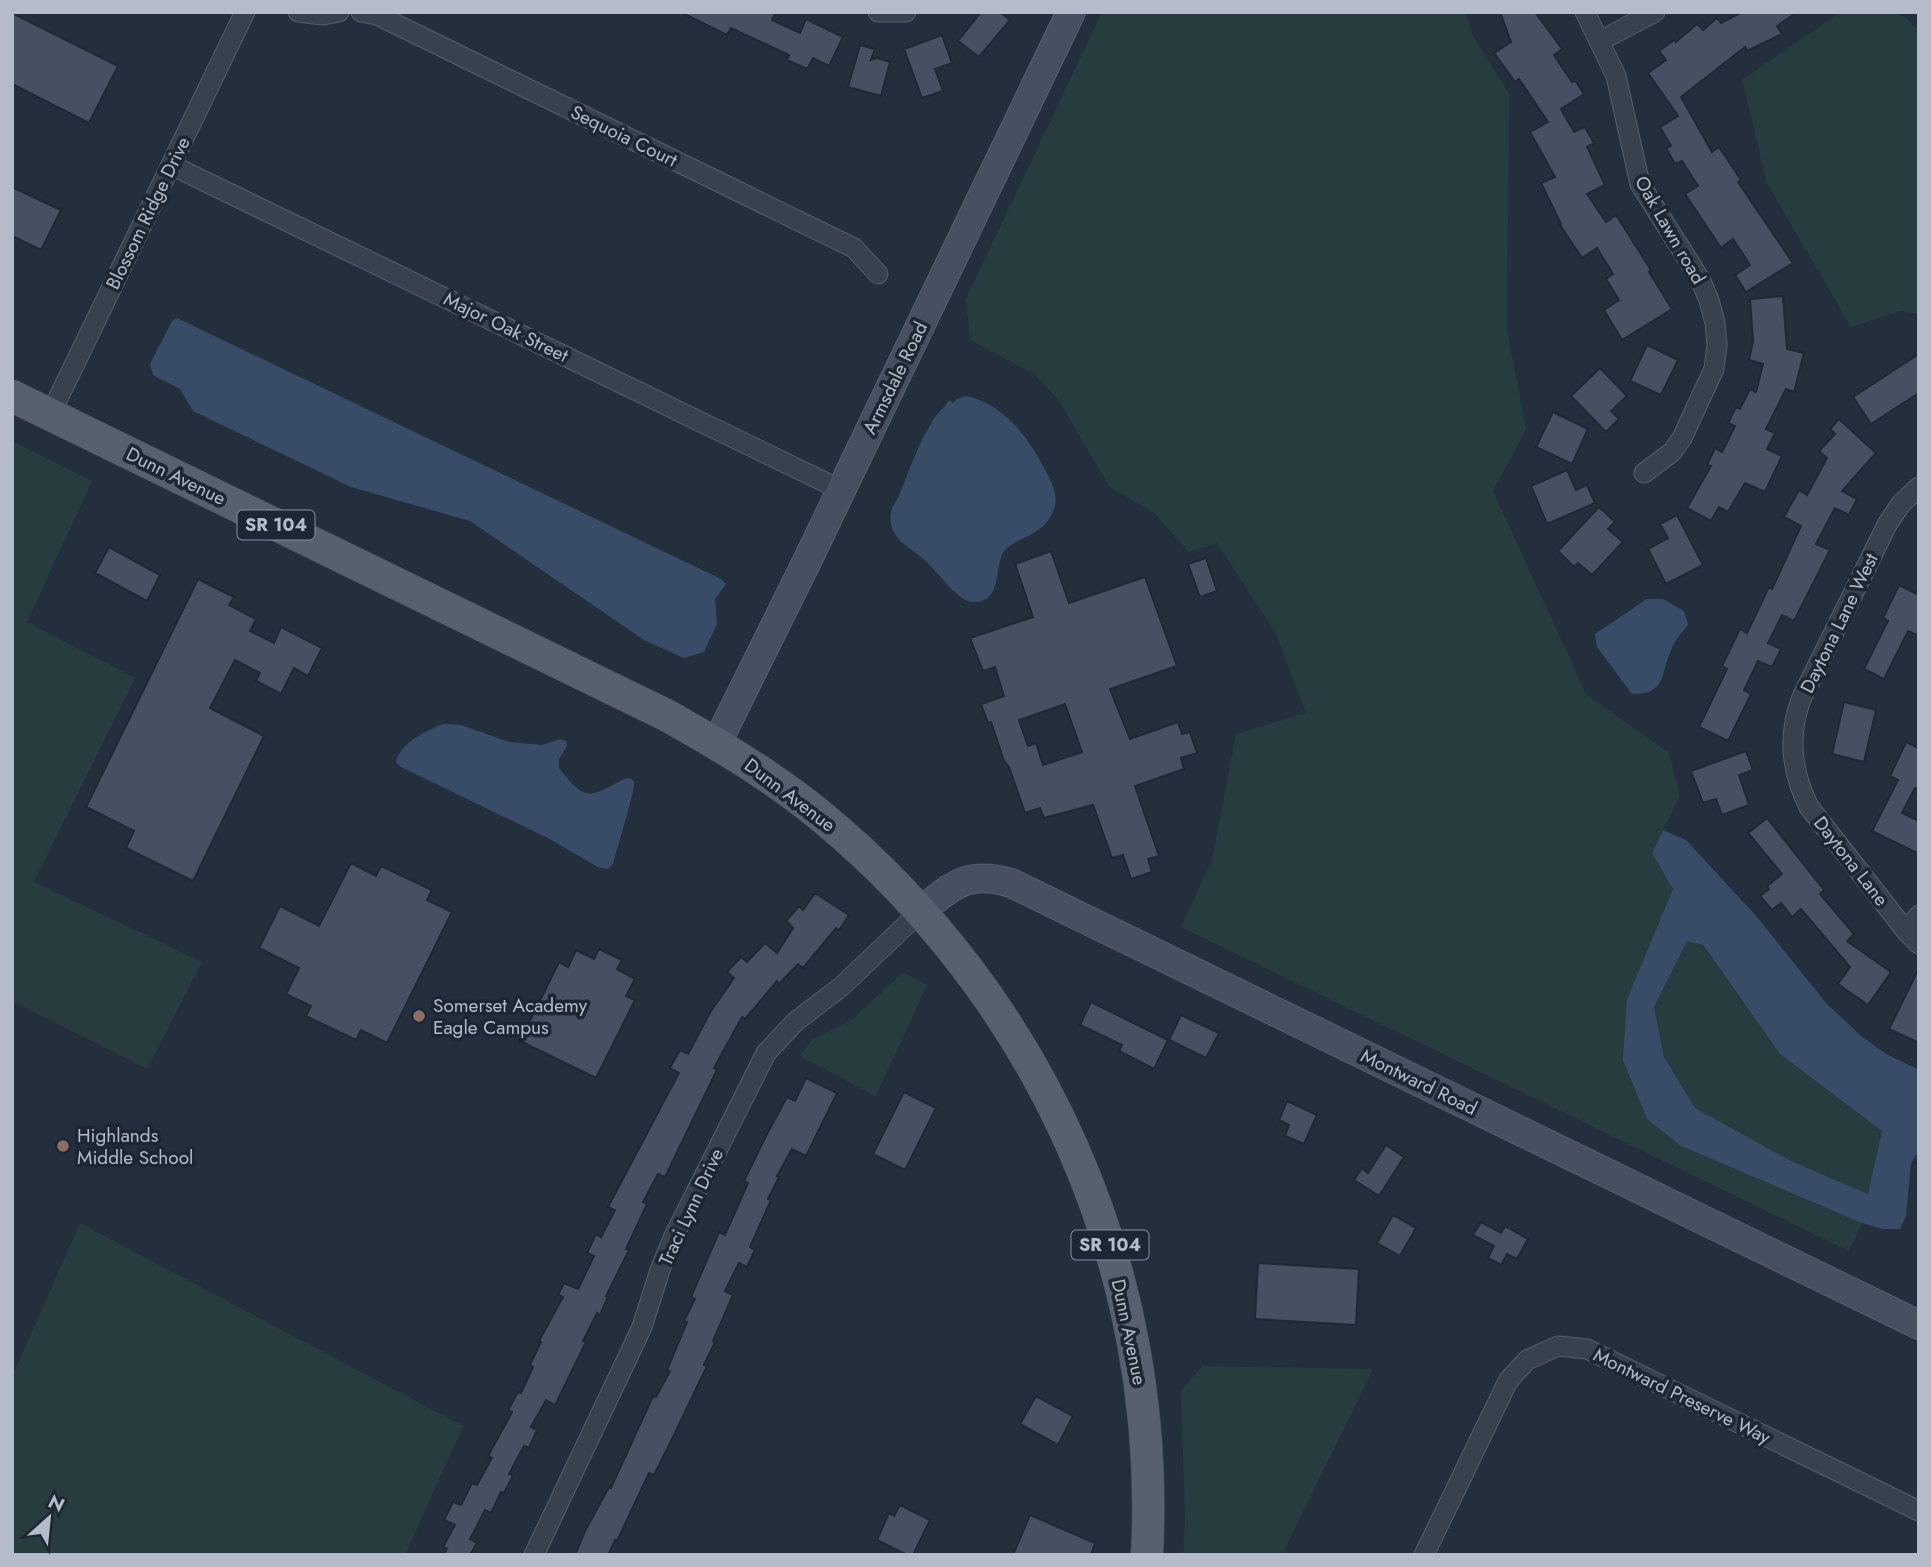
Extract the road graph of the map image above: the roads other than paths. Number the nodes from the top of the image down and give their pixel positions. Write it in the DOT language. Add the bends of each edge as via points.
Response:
graph roads {
  1 [pos="245,12"];
  2 [pos="298,12"];
  3 [pos="339,12"];
  4 [pos="362,12"];
  5 [pos="878,12"];
  6 [pos="1071,12"];
  7 [pos="1585,12"];
  8 [pos="1656,12"];
  9 [pos="906,13"];
  10 [pos="1600,41"];
  11 [pos="171,165"];
  12 [pos="878,274"];
  13 [pos="12,396"];
  14 [pos="50,415"];
  15 [pos="1644,473"];
  16 [pos="1919,487"];
  17 [pos="841,490"];
  18 [pos="717,743"];
  19 [pos="1795,771"];
  20 [pos="921,911"];
  21 [pos="1919,915"];
  22 [pos="1912,938"];
  23 [pos="1919,1325"];
  24 [pos="1919,1511"];
  25 [pos="534,1555"];
  26 [pos="1147,1555"];
  27 [pos="1424,1555"];
  1 -- 11 [label="street, Blossom Ridge Drive"];
  2 -- 3 [label="street"];
  4 -- 12 [label="street, Sequoia Court" via="377,15 854,248"];
  5 -- 9 [label="street"];
  6 -- 17 [label="street, Armsdale Road"];
  7 -- 10 [label="street, Oak Lawn road"];
  8 -- 10 [label="street"];
  10 -- 15 [label="street, Oak Lawn road" via="1616,76 1640,184 1700,279 1715,323 1714,369 1682,438 1672,452"];
  11 -- 14 [label="street, Blossom Ridge Drive"];
  11 -- 17 [label="street, Major Oak Street"];
  13 -- 14 [label="main road, Dunn Avenue / SR 104"];
  14 -- 18 [label="main road, Dunn Avenue / SR 104"];
  16 -- 19 [label="street, Daytona Lane West" via="1888,523 1802,697 1793,727"];
  17 -- 18 [label="street, Armsdale Road"];
  18 -- 20 [label="main road, Dunn Avenue / SR 104" via="823,817"];
  19 -- 22 [label="street, Daytona Lane" via="1809,807"];
  20 -- 23 [label="street, Montward Road" via="966,880 989,878 1011,883"];
  20 -- 25 [label="street, Traci Lynn Drive" via="766,1053 674,1236 642,1327"];
  20 -- 26 [label="main road, Dunn Avenue / SR 104" via="967,968 1031,1064 1065,1130 1104,1226 1136,1356 1143,1406"];
  21 -- 22 [label="street"];
  24 -- 27 [label="street, Montward Preserve Way" via="1587,1349 1558,1346 1527,1360 1508,1381"];
}
